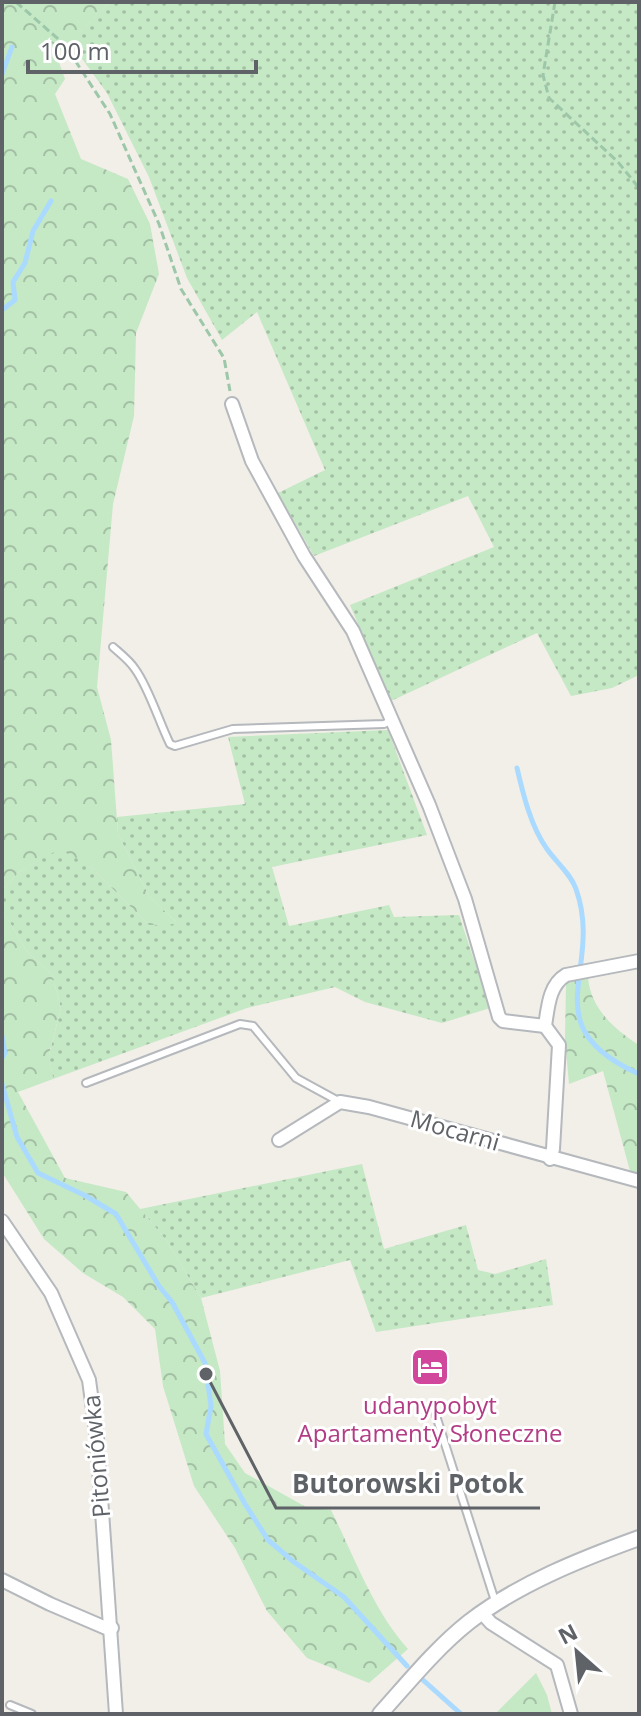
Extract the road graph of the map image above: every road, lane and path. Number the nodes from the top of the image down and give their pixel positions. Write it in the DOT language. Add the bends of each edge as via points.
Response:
graph roads {
  1 [pos="16,2"];
  2 [pos="555,2"];
  3 [pos="639,188"];
  4 [pos="232,404"];
  5 [pos="113,647"];
  6 [pos="391,721"];
  7 [pos="639,961"];
  8 [pos="545,1026"];
  9 [pos="86,1083"];
  10 [pos="340,1102"];
  11 [pos="279,1140"];
  12 [pos="550,1159"];
  13 [pos="639,1181"];
  14 [pos="2,1221"];
  15 [pos="432,1403"];
  16 [pos="639,1538"];
  17 [pos="2,1580"];
  18 [pos="496,1603"];
  19 [pos="482,1613"];
  20 [pos="112,1628"];
  21 [pos="10,1705"];
  22 [pos="32,1714"];
  23 [pos="116,1714"];
  24 [pos="380,1714"];
  25 [pos="571,1714"];
  1 -- 4 [label="path" via="65,45 110,114 159,224 181,289 224,358"];
  2 -- 3 [label="path" via="543,75 549,98"];
  4 -- 6 [label="street" via="252,461 353,631"];
  5 -- 6 [label="lane" via="140,676 175,746 233,729"];
  6 -- 8 [label="street" via="465,899 499,1017"];
  7 -- 8 [label="street" via="558,980"];
  8 -- 12 [label="street" via="559,1045"];
  9 -- 10 [label="lane" via="240,1024 253,1026 296,1078"];
  10 -- 11 [label="street"];
  10 -- 12 [label="street, Mocarni"];
  12 -- 13 [label="street, Mocarni"];
  14 -- 20 [label="street, Pitoniówka" via="51,1293 89,1380"];
  15 -- 18 [label="lane"];
  16 -- 18 [label="street"];
  17 -- 20 [label="street"];
  18 -- 19 [label="street"];
  19 -- 24 [label="street" via="452,1636"];
  19 -- 25 [label="street" via="557,1665"];
  20 -- 23 [label="street, Pitoniówka"];
  21 -- 22 [label="lane"];
}
